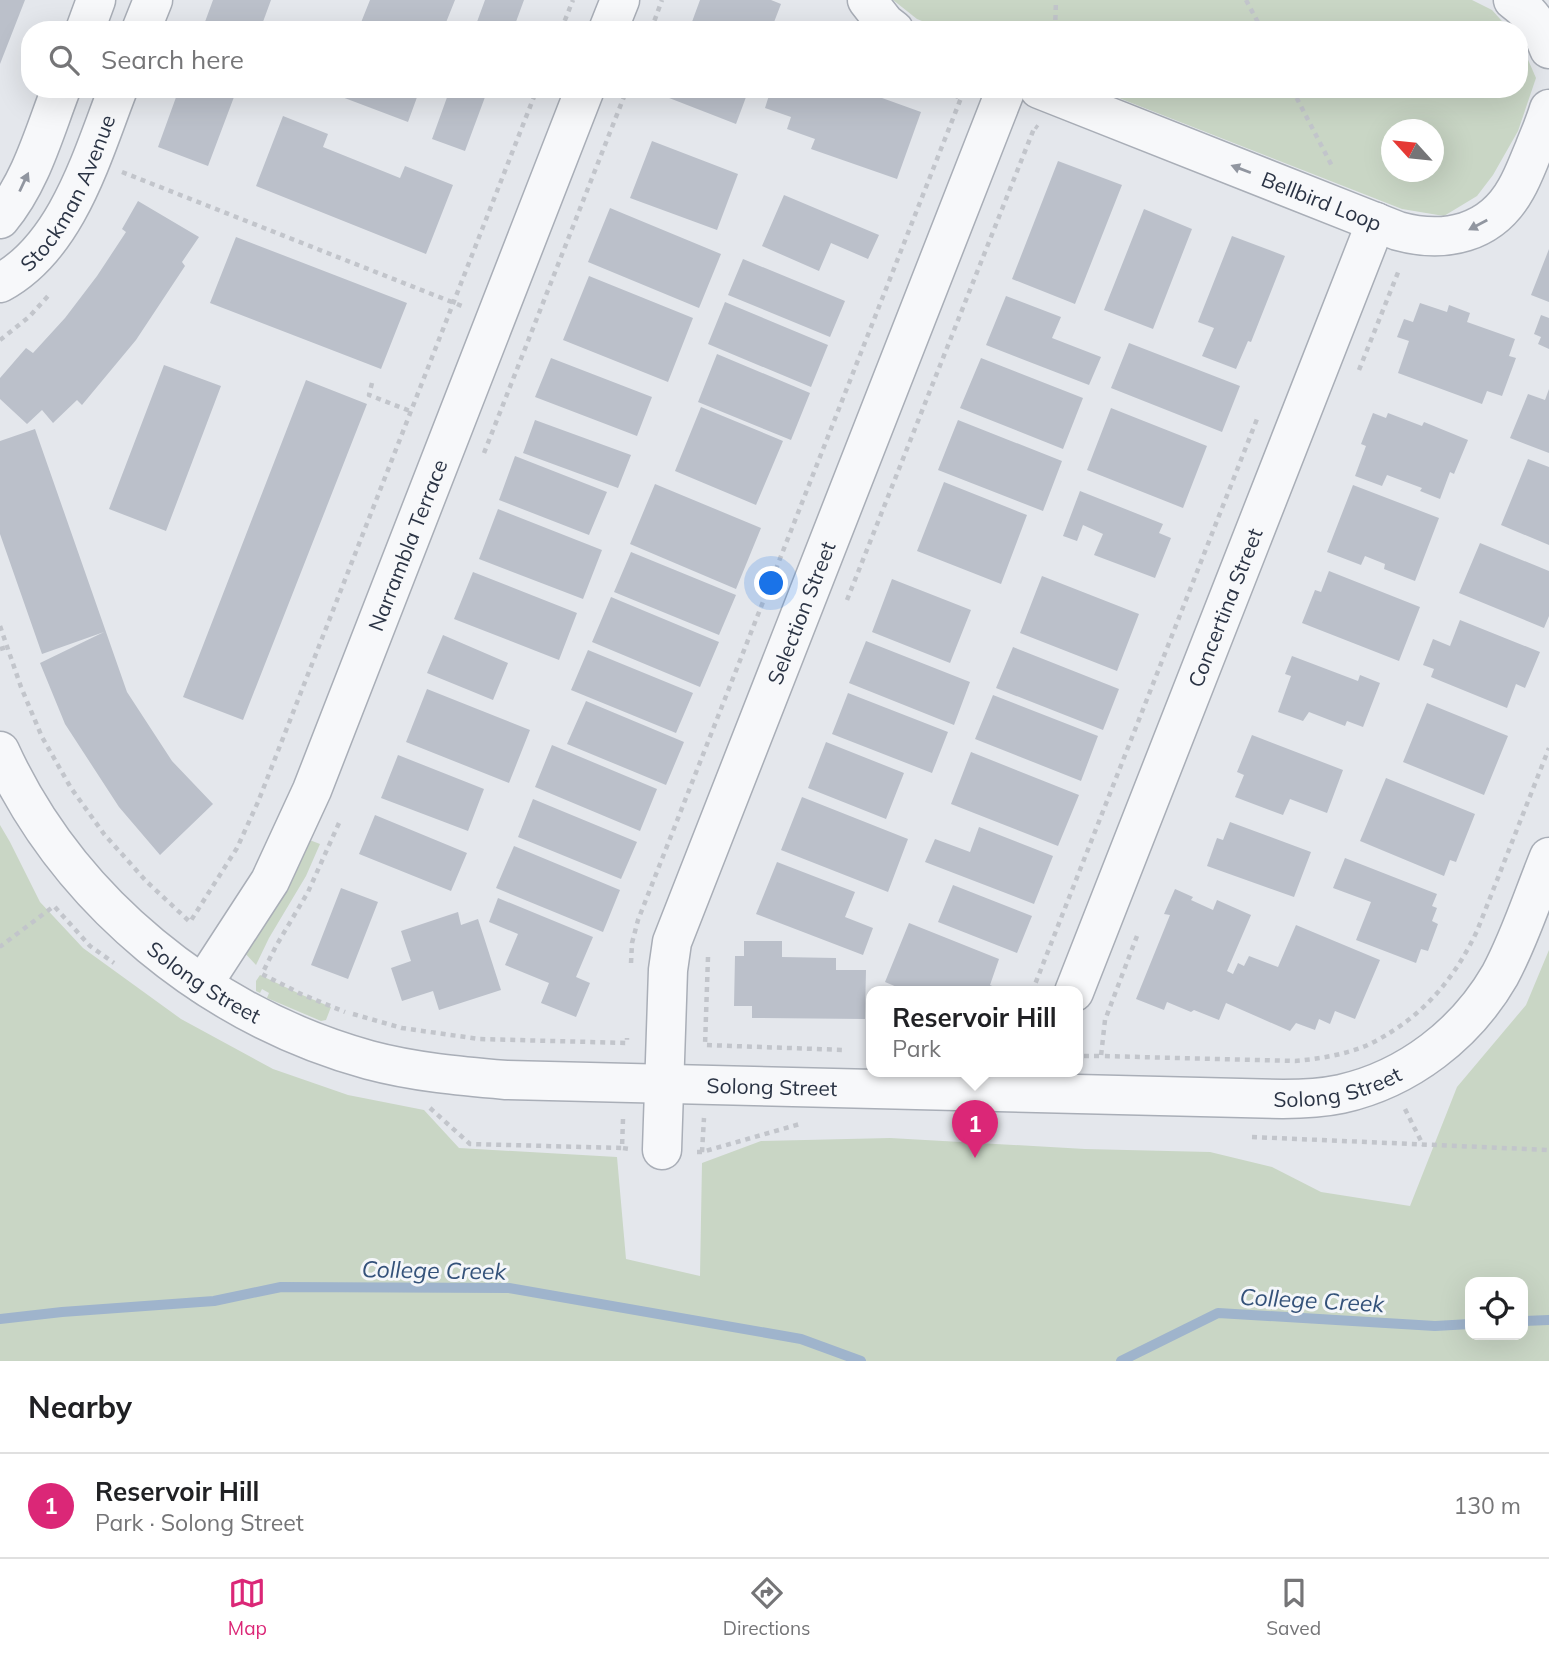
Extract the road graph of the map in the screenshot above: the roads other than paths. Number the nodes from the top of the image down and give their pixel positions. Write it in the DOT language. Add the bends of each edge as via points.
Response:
graph roads {
  1 [pos="96,0"];
  2 [pos="153,0"];
  3 [pos="620,0"];
  4 [pos="867,0"];
  5 [pos="1513,0"];
  6 [pos="88,21"];
  7 [pos="145,21"];
  8 [pos="612,21"];
  9 [pos="883,21"];
  10 [pos="1549,48"];
  11 [pos="57,98"];
  12 [pos="114,98"];
  13 [pos="581,98"];
  14 [pos="1002,98"];
  15 [pos="1062,98"];
  16 [pos="1549,109"];
  17 [pos="1549,172"];
  18 [pos="1515,191"];
  19 [pos="0,219"];
  20 [pos="1376,222"];
  21 [pos="0,283"];
  22 [pos="0,751"];
  23 [pos="1549,857"];
  24 [pos="203,984"];
  25 [pos="1076,986"];
  26 [pos="1038,1083"];
  27 [pos="664,1084"];
  28 [pos="662,1150"];
  1 -- 6 [label="street"];
  2 -- 7 [label="street"];
  3 -- 8 [label="street"];
  4 -- 9 [label="street"];
  5 -- 10 [label="street" via="1530,15"];
  19 -- 11 [label="street, Stockman Avenue, one-way" via="23,183"];
  12 -- 21 [label="street, Stockman Avenue" via="72,200 33,259"];
  13 -- 24 [label="street, Narrambla Terrace" via="312,790 270,881"];
  14 -- 27 [label="street, Selection Street" via="672,942"];
  20 -- 15 [label="street, Bellbird Loop, one-way"];
  16 -- 18 [label="street, Bellbird Loop"];
  17 -- 18 [label="street" via="1534,176"];
  18 -- 20 [label="street, Bellbird Loop, one-way" via="1479,226 1448,236 1414,235"];
  20 -- 25 [label="street, Concertina Street"];
  22 -- 24 [label="street, Solong Street" via="27,802 77,872 135,932"];
  23 -- 26 [label="street, Solong Street" via="1501,974 1485,999 1446,1042 1390,1077 1341,1094 1293,1099"];
  24 -- 27 [label="street, Solong Street" via="294,1033 414,1070 506,1080"];
  26 -- 27 [label="street, Solong Street"];
  27 -- 28 [label="street, Selection Street"];
}
